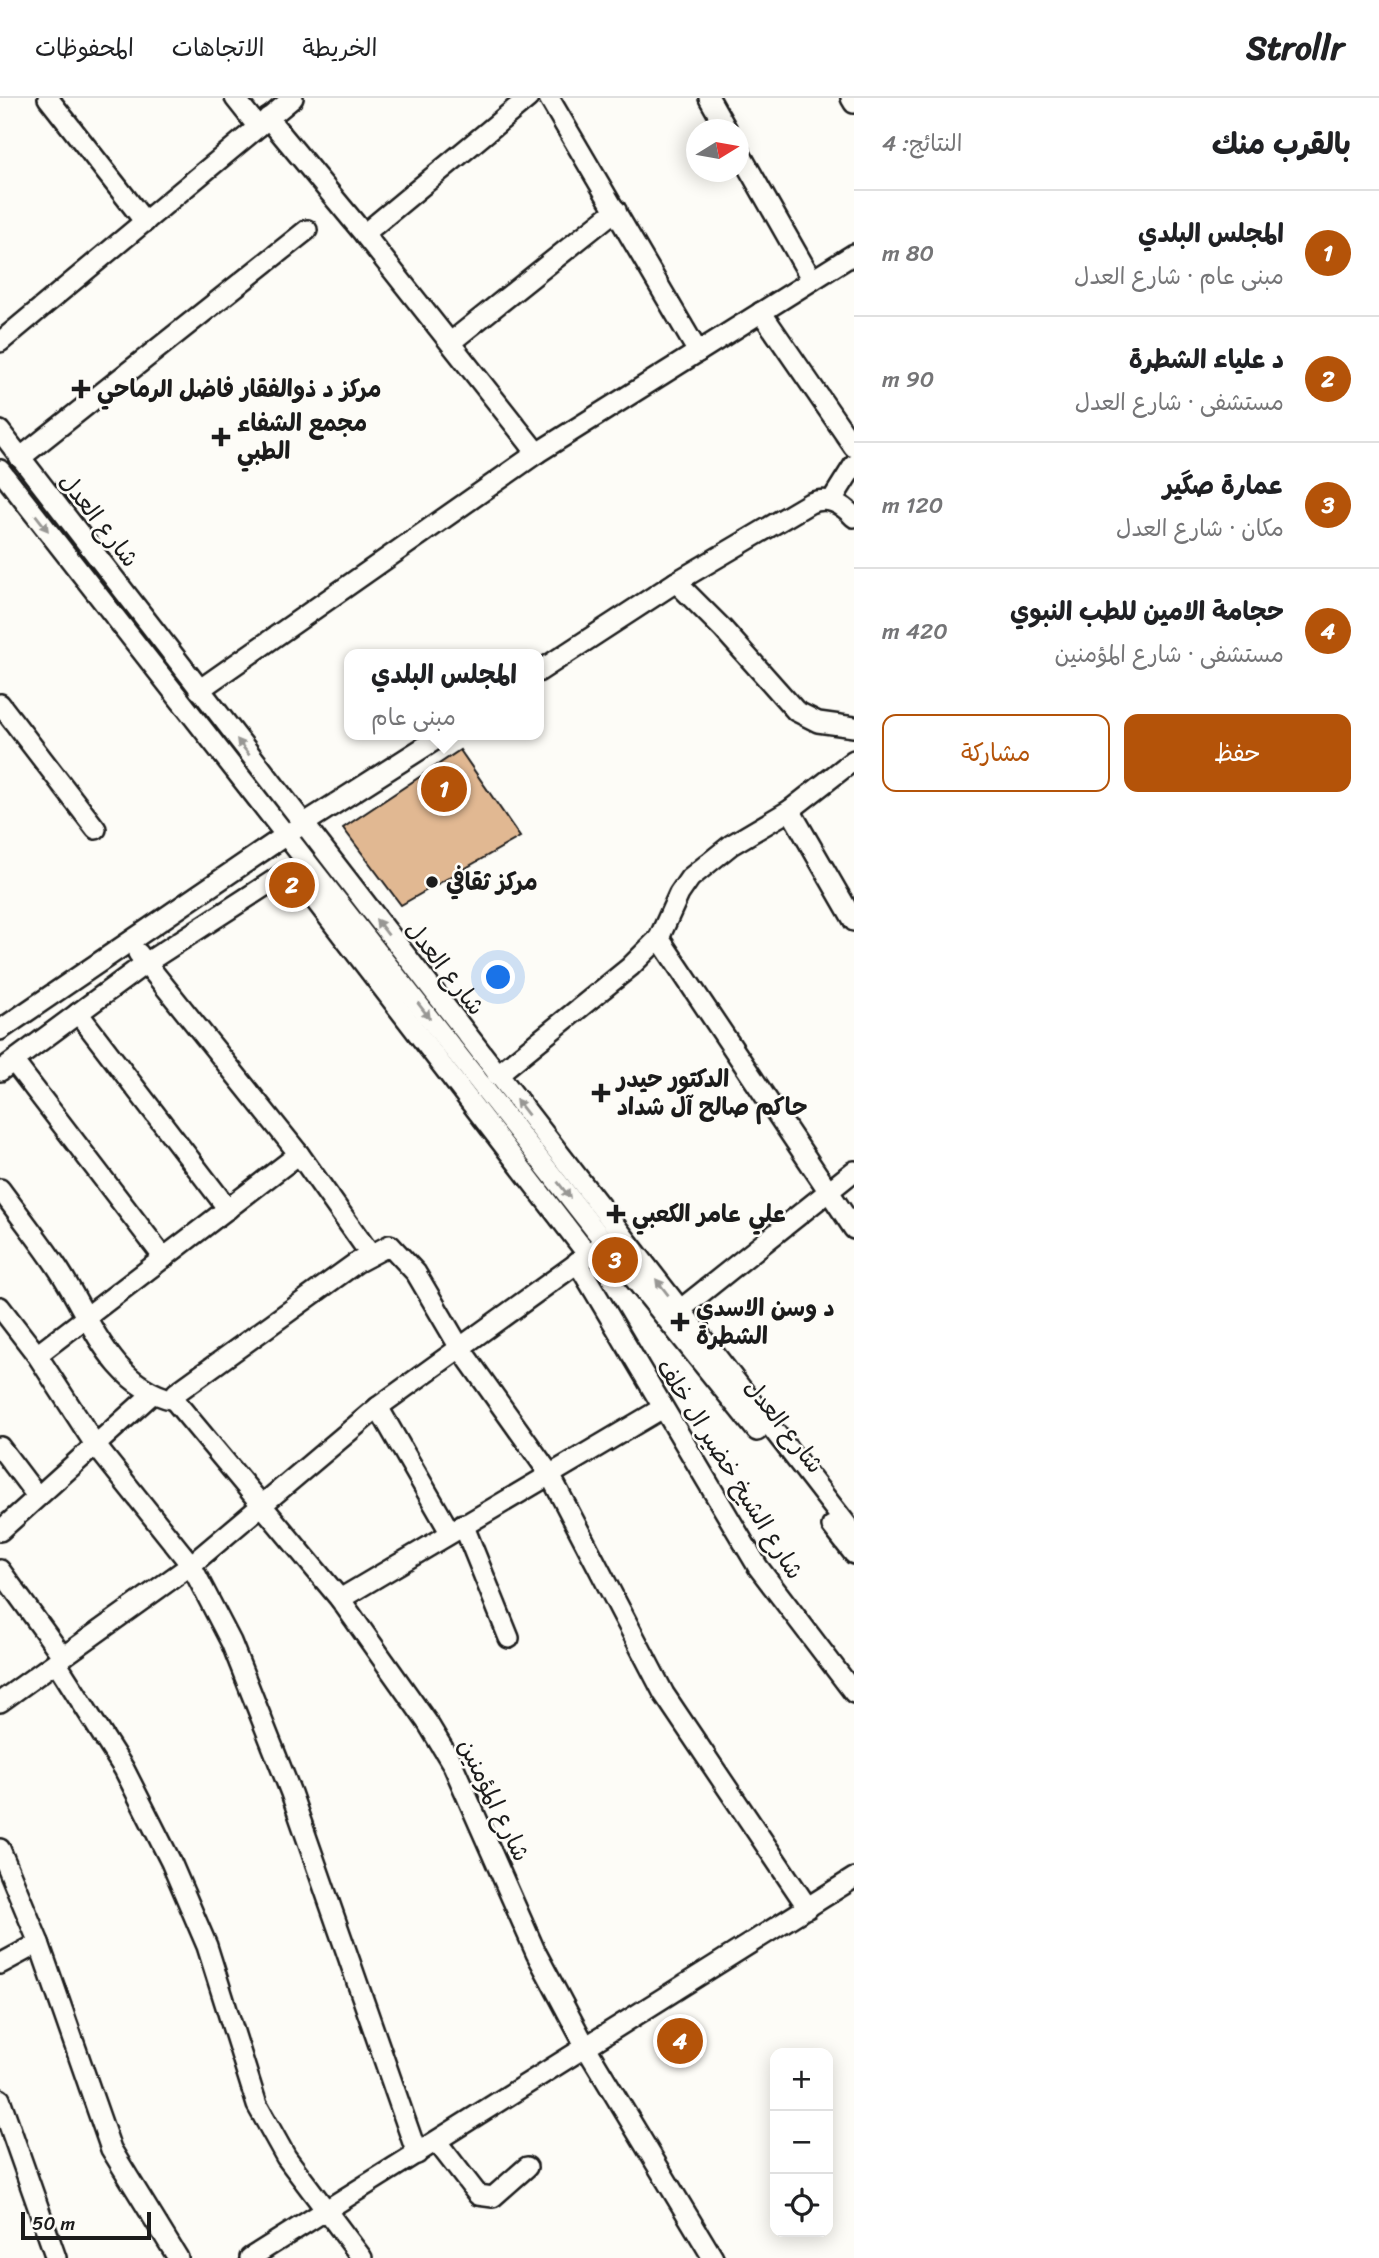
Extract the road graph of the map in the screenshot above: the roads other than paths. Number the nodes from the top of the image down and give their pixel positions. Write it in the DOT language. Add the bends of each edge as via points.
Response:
graph roads {
  1 [pos="48,98"];
  2 [pos="235,98"];
  3 [pos="293,98"];
  4 [pos="528,98"];
  5 [pos="550,98"];
  6 [pos="709,98"];
  7 [pos="851,98"];
  8 [pos="854,103"];
  9 [pos="721,119"];
  10 [pos="263,122"];
  11 [pos="749,169"];
  12 [pos="616,210"];
  13 [pos="145,222"];
  14 [pos="307,230"];
  15 [pos="364,234"];
  16 [pos="854,254"];
  17 [pos="813,280"];
  18 [pos="761,312"];
  19 [pos="0,342"];
  20 [pos="451,342"];
  21 [pos="698,352"];
  22 [pos="0,431"];
  23 [pos="854,447"];
  24 [pos="537,453"];
  25 [pos="20,458"];
  26 [pos="854,465"];
  27 [pos="0,470"];
  28 [pos="832,500"];
  29 [pos="854,517"];
  30 [pos="676,582"];
  31 [pos="544,668"];
  32 [pos="199,690"];
  33 [pos="0,705"];
  34 [pos="854,727"];
  35 [pos="435,740"];
  36 [pos="854,760"];
  37 [pos="790,810"];
  38 [pos="96,829"];
  39 [pos="295,831"];
  40 [pos="854,921"];
  41 [pos="659,938"];
  42 [pos="129,942"];
  43 [pos="146,963"];
  44 [pos="78,1013"];
  45 [pos="0,1031"];
  46 [pos="7,1066"];
  47 [pos="497,1075"];
  48 [pos="299,1154"];
  49 [pos="854,1171"];
  50 [pos="0,1189"];
  51 [pos="830,1189"];
  52 [pos="228,1209"];
  53 [pos="854,1229"];
  54 [pos="605,1242"];
  55 [pos="370,1254"];
  56 [pos="164,1258"];
  57 [pos="582,1259"];
  58 [pos="0,1307"];
  59 [pos="680,1310"];
  60 [pos="85,1319"];
  61 [pos="460,1348"];
  62 [pos="37,1355"];
  63 [pos="151,1395"];
  64 [pos="174,1400"];
  65 [pos="378,1407"];
  66 [pos="661,1409"];
  67 [pos="96,1446"];
  68 [pos="0,1447"];
  69 [pos="548,1473"];
  70 [pos="37,1496"];
  71 [pos="263,1504"];
  72 [pos="457,1528"];
  73 [pos="0,1531"];
  74 [pos="854,1534"];
  75 [pos="854,1554"];
  76 [pos="191,1565"];
  77 [pos="0,1570"];
  78 [pos="341,1599"];
  79 [pos="509,1638"];
  80 [pos="60,1659"];
  81 [pos="854,1693"];
  82 [pos="0,1702"];
  83 [pos="0,1849"];
  84 [pos="854,1878"];
  85 [pos="808,1908"];
  86 [pos="39,1943"];
  87 [pos="0,1964"];
  88 [pos="587,2049"];
  89 [pos="0,2099"];
  90 [pos="437,2142"];
  91 [pos="417,2154"];
  92 [pos="527,2167"];
  93 [pos="326,2211"];
  94 [pos="56,2258"];
  95 [pos="178,2258"];
  96 [pos="250,2258"];
  97 [pos="362,2258"];
  98 [pos="713,2258"];
  1 -- 13 [label="street"];
  2 -- 10 [label="street"];
  3 -- 10 [label="street"];
  4 -- 15 [label="street"];
  5 -- 12 [label="street"];
  6 -- 9 [label="street"];
  7 -- 8 [label="street"];
  10 -- 13 [label="street"];
  10 -- 15 [label="street"];
  11 -- 17 [label="street"];
  12 -- 20 [label="street"];
  12 -- 21 [label="street"];
  13 -- 19 [label="street"];
  14 -- 25 [label="street"];
  15 -- 20 [label="street"];
  16 -- 17 [label="street"];
  17 -- 18 [label="street"];
  18 -- 21 [label="street"];
  18 -- 23 [label="street"];
  20 -- 24 [label="street"];
  21 -- 24 [label="street"];
  22 -- 25 [label="street, شارع العدل"];
  24 -- 32 [label="street"];
  25 -- 32 [label="street, شارع العدل"];
  26 -- 28 [label="street"];
  27 -- 39 [label="street, شارع العدل, one-way"];
  28 -- 29 [label="street"];
  28 -- 30 [label="street" via="803,506"];
  30 -- 31 [label="street"];
  30 -- 34 [label="street" via="796,711 818,722"];
  39 -- 32 [label="street, شارع العدل, one-way"];
  33 -- 38 [label="street"];
  35 -- 39 [label="street"];
  36 -- 37 [label="street"];
  37 -- 40 [label="street"];
  37 -- 41 [label="street" via="731,845 690,878"];
  39 -- 42 [label="street"];
  47 -- 39 [label="street, شارع العدل, one-way"];
  39 -- 54 [label="street, شارع العدل, one-way"];
  41 -- 47 [label="street"];
  41 -- 51 [label="street"];
  42 -- 43 [label="street"];
  42 -- 45 [label="street"];
  43 -- 44 [label="street, شارع الشيخ خضير ال خلف"];
  43 -- 48 [label="street"];
  43 -- 57 [label="street, شارع الشيخ خضير ال خلف" via="285,873 295,874"];
  44 -- 46 [label="street, شارع الشيخ خضير ال خلف"];
  44 -- 52 [label="street"];
  46 -- 56 [label="street"];
  59 -- 47 [label="street, شارع العدل, one-way"];
  48 -- 52 [label="street"];
  48 -- 55 [label="street"];
  49 -- 51 [label="street"];
  50 -- 60 [label="street" via="59,1269"];
  51 -- 53 [label="street"];
  51 -- 59 [label="street"];
  52 -- 56 [label="street"];
  54 -- 57 [label="street"];
  54 -- 75 [label="street, شارع العدل"];
  55 -- 61 [label="street" via="390,1245 416,1273"];
  55 -- 64 [label="street" via="176,1393"];
  56 -- 60 [label="street"];
  57 -- 61 [label="street"];
  57 -- 66 [label="street, شارع الشيخ خضير ال خلف"];
  58 -- 62 [label="street"];
  59 -- 74 [label="street, شارع العدل"];
  60 -- 62 [label="street"];
  60 -- 63 [label="street" via="131,1380"];
  61 -- 65 [label="street"];
  61 -- 69 [label="street"];
  62 -- 67 [label="street"];
  63 -- 64 [label="street"];
  63 -- 67 [label="street"];
  64 -- 71 [label="street, شارع المؤمنين"];
  65 -- 71 [label="street"];
  65 -- 72 [label="street"];
  66 -- 69 [label="street"];
  66 -- 81 [label="street, شارع الشيخ خضير ال خلف" via="758,1567"];
  67 -- 70 [label="street"];
  67 -- 76 [label="street"];
  68 -- 70 [label="street"];
  69 -- 72 [label="street"];
  69 -- 85 [label="street" via="664,1695"];
  70 -- 73 [label="street"];
  71 -- 76 [label="street"];
  71 -- 78 [label="street, شارع المؤمنين"];
  72 -- 78 [label="street"];
  72 -- 79 [label="street"];
  76 -- 80 [label="street"];
  76 -- 91 [label="street" via="230,1642 291,1793"];
  77 -- 80 [label="street"];
  78 -- 88 [label="street, شارع المؤمنين" via="453,1765 536,1953"];
  80 -- 82 [label="street"];
  80 -- 93 [label="street" via="171,1862 207,1946 257,2105 286,2157"];
  83 -- 86 [label="street"];
  84 -- 85 [label="street"];
  85 -- 88 [label="street"];
  86 -- 87 [label="street"];
  86 -- 95 [label="street" via="111,2149"];
  88 -- 90 [label="street"];
  88 -- 98 [label="street, شارع المؤمنين"];
  89 -- 94 [label="street"];
  90 -- 91 [label="street"];
  90 -- 92 [label="street" via="478,2195 494,2197"];
  91 -- 93 [label="street"];
  93 -- 96 [label="street"];
  93 -- 97 [label="street"];
}
